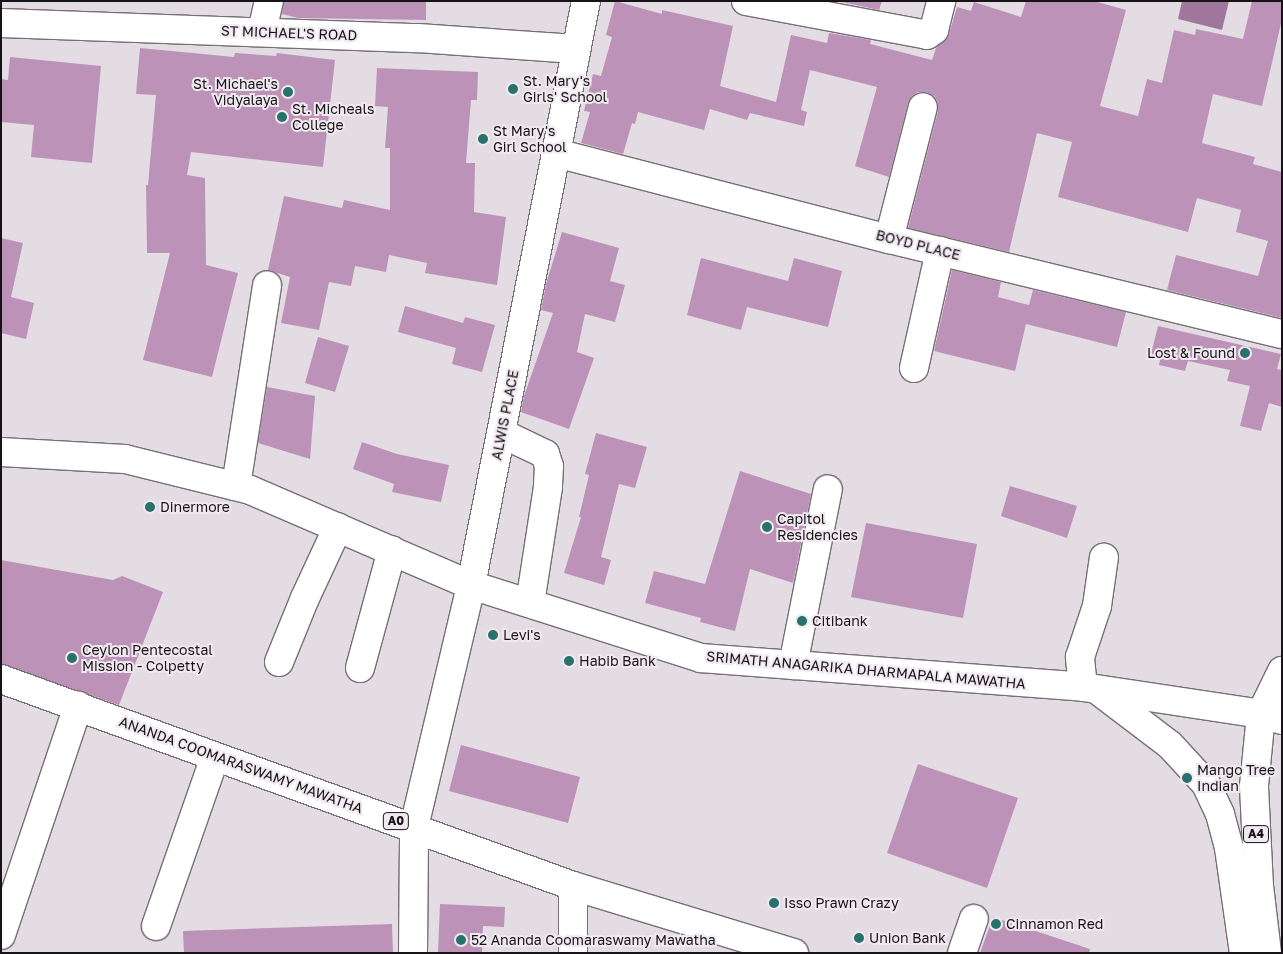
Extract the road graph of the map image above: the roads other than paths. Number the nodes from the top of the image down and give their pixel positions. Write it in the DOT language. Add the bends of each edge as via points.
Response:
graph roads {
  1 [pos="269,1"];
  2 [pos="586,1"];
  3 [pos="746,1"];
  4 [pos="941,1"];
  5 [pos="1,23"];
  6 [pos="262,31"];
  7 [pos="576,49"];
  8 [pos="923,107"];
  9 [pos="556,153"];
  10 [pos="889,238"];
  11 [pos="940,251"];
  12 [pos="267,286"];
  13 [pos="1282,334"];
  14 [pos="914,368"];
  15 [pos="501,433"];
  16 [pos="1,452"];
  17 [pos="236,486"];
  18 [pos="828,489"];
  19 [pos="338,527"];
  20 [pos="392,550"];
  21 [pos="1104,557"];
  22 [pos="471,585"];
  23 [pos="530,603"];
  24 [pos="279,662"];
  25 [pos="793,665"];
  26 [pos="360,668"];
  27 [pos="1282,671"];
  28 [pos="1,679"];
  29 [pos="1090,688"];
  30 [pos="78,706"];
  31 [pos="1272,717"];
  32 [pos="215,756"];
  33 [pos="414,827"];
  34 [pos="573,886"];
  35 [pos="974,919"];
  36 [pos="156,926"];
  37 [pos="1,935"];
  38 [pos="760,948"];
  39 [pos="413,953"];
  40 [pos="573,953"];
  41 [pos="794,953"];
  42 [pos="962,953"];
  43 [pos="1244,953"];
  44 [pos="1267,953"];
  1 -- 6 [label="main road"];
  2 -- 7 [label="main road, ALWIS PLACE"];
  3 -- 4 [label="main road" via="927,35 934,30"];
  5 -- 6 [label="main road, ST MICHAEL'S ROAD"];
  6 -- 7 [label="main road, ST MICHAEL'S ROAD"];
  7 -- 9 [label="main road, ALWIS PLACE"];
  8 -- 10 [label="main road"];
  9 -- 10 [label="main road, BOYD PLACE"];
  9 -- 15 [label="main road, ALWIS PLACE"];
  10 -- 11 [label="main road, BOYD PLACE"];
  11 -- 13 [label="main road, BOYD PLACE"];
  11 -- 14 [label="main road"];
  12 -- 17 [label="main road"];
  15 -- 22 [label="main road, ALWIS PLACE"];
  15 -- 23 [label="main road" via="545,454 549,466"];
  16 -- 17 [label="main road, SRIMATH ANAGARIKA DHARMAPALA MAWATHA" via="125,459"];
  17 -- 19 [label="main road, SRIMATH ANAGARIKA DHARMAPALA MAWATHA"];
  18 -- 25 [label="main road"];
  19 -- 20 [label="main road, SRIMATH ANAGARIKA DHARMAPALA MAWATHA"];
  19 -- 24 [label="main road"];
  20 -- 22 [label="main road, SRIMATH ANAGARIKA DHARMAPALA MAWATHA"];
  20 -- 26 [label="main road"];
  21 -- 29 [label="main road" via="1097,606 1080,657"];
  22 -- 23 [label="main road, SRIMATH ANAGARIKA DHARMAPALA MAWATHA"];
  22 -- 33 [label="main road, ALWIS PLACE"];
  23 -- 25 [label="main road, SRIMATH ANAGARIKA DHARMAPALA MAWATHA" via="701,658"];
  25 -- 29 [label="main road, SRIMATH ANAGARIKA DHARMAPALA MAWATHA"];
  27 -- 31 [label="main road, A4"];
  28 -- 30 [label="main road, ANANDA COOMARASWAMY MAWATHA / A0"];
  29 -- 31 [label="main road, SRIMATH ANAGARIKA DHARMAPALA MAWATHA"];
  29 -- 43 [label="main road" via="1170,745 1206,784 1220,814 1229,848"];
  30 -- 32 [label="main road, ANANDA COOMARASWAMY MAWATHA / A0"];
  30 -- 37 [label="main road"];
  31 -- 44 [label="main road, A4" via="1254,786 1259,886"];
  32 -- 33 [label="main road, ANANDA COOMARASWAMY MAWATHA / A0"];
  32 -- 36 [label="main road"];
  33 -- 34 [label="main road, ANANDA COOMARASWAMY MAWATHA / A0"];
  33 -- 39 [label="main road, ALWIS PLACE"];
  34 -- 38 [label="main road, ANANDA COOMARASWAMY MAWATHA / A0"];
  34 -- 40 [label="main road"];
  35 -- 42 [label="main road"];
  38 -- 41 [label="main road, ANANDA COOMARASWAMY MAWATHA / A0"];
}
